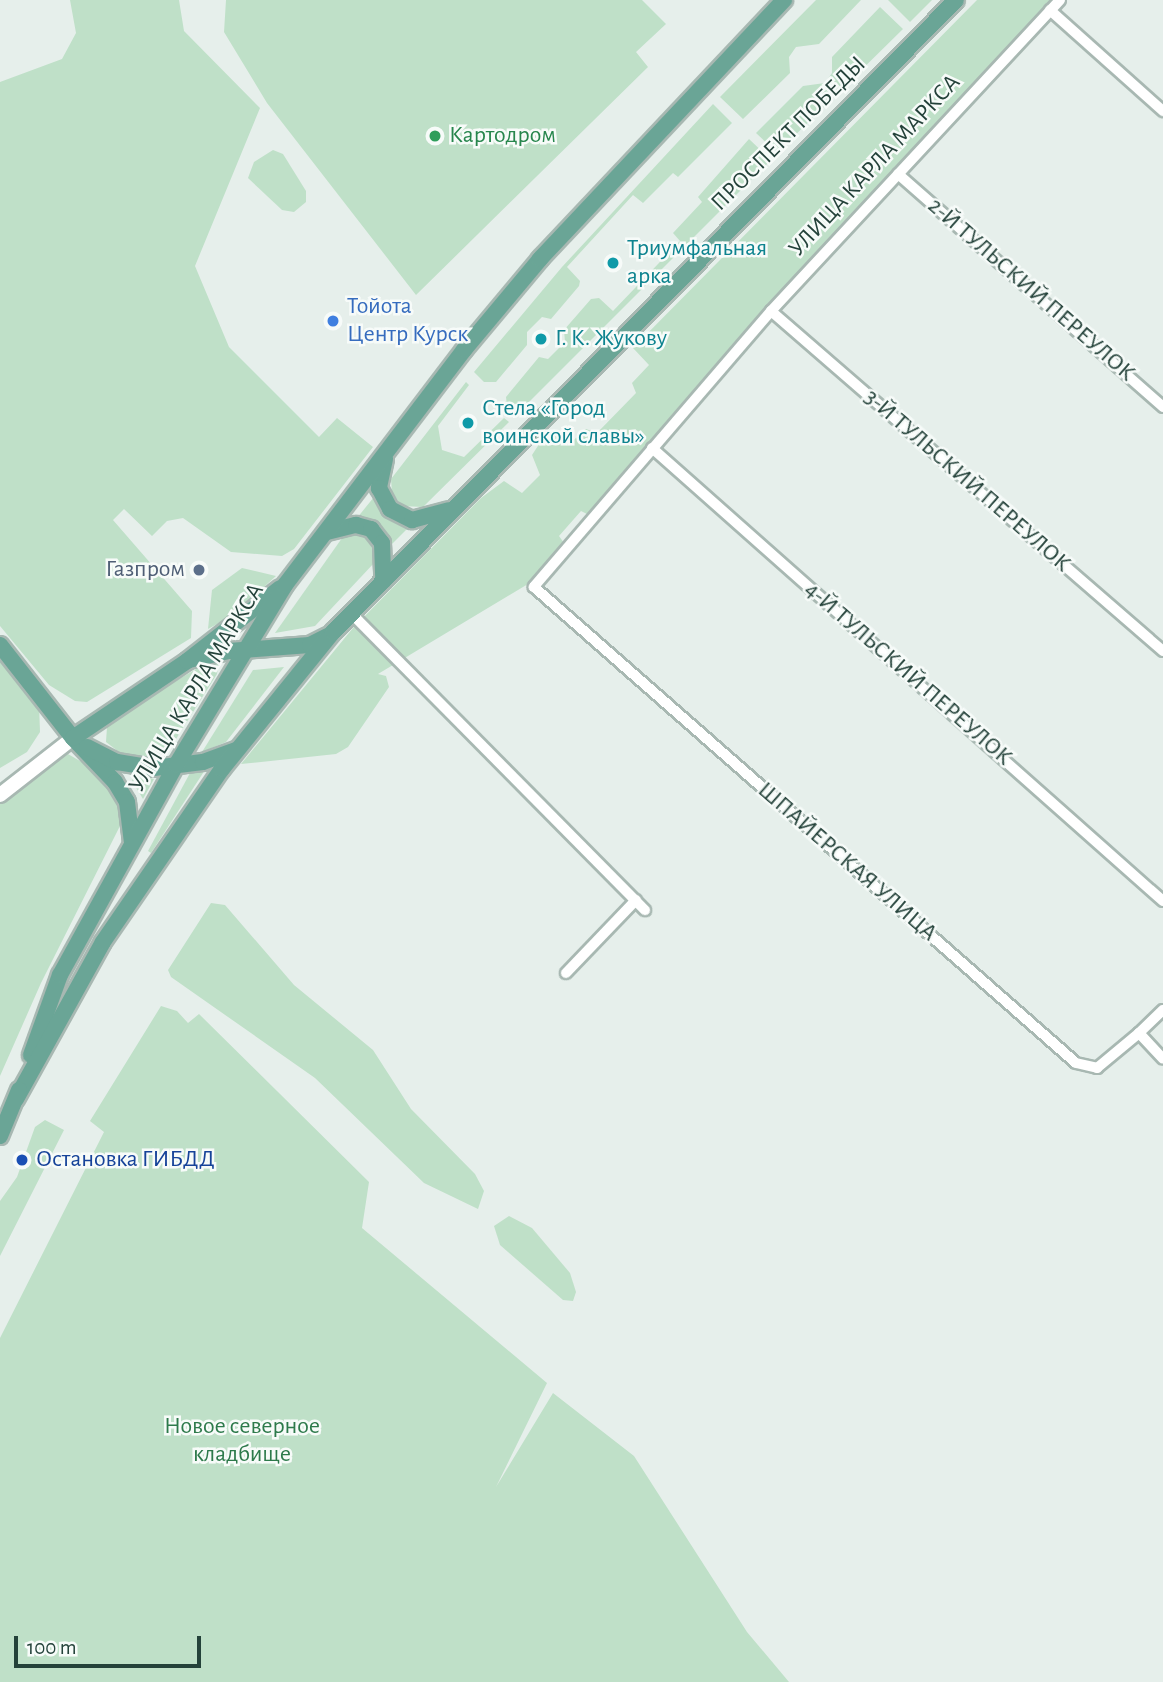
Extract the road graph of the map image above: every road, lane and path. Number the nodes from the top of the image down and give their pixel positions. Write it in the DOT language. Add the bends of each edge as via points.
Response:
graph roads {
  1 [pos="784,0"];
  2 [pos="956,0"];
  3 [pos="1060,0"];
  4 [pos="1050,10"];
  5 [pos="1163,111"];
  6 [pos="898,174"];
  7 [pos="771,312"];
  8 [pos="1163,407"];
  9 [pos="652,449"];
  10 [pos="388,450"];
  11 [pos="456,507"];
  12 [pos="327,532"];
  13 [pos="383,581"];
  14 [pos="285,585"];
  15 [pos="534,587"];
  16 [pos="351,613"];
  17 [pos="333,632"];
  18 [pos="0,645"];
  19 [pos="247,651"];
  20 [pos="1163,651"];
  21 [pos="187,661"];
  22 [pos="72,738"];
  23 [pos="238,749"];
  24 [pos="176,765"];
  25 [pos="0,795"];
  26 [pos="132,842"];
  27 [pos="636,900"];
  28 [pos="1163,901"];
  29 [pos="645,910"];
  30 [pos="566,973"];
  31 [pos="1163,1010"];
  32 [pos="1139,1033"];
  33 [pos="1163,1059"];
  34 [pos="16,1099"];
  35 [pos="0,1136"];
  1 -- 10 [label="main road" via="540,259"];
  2 -- 11 [label="main road, ПРОСПЕКТ ПОБЕДЫ"];
  3 -- 4 [label="street, УЛИЦА КАРЛА МАРКСА"];
  4 -- 5 [label="street"];
  4 -- 6 [label="street, УЛИЦА КАРЛА МАРКСА"];
  6 -- 7 [label="street, УЛИЦА КАРЛА МАРКСА"];
  6 -- 8 [label="street, 2-Й ТУЛЬСКИЙ ПЕРЕУЛОК"];
  7 -- 9 [label="street, УЛИЦА КАРЛА МАРКСА"];
  7 -- 20 [label="street, 3-Й ТУЛЬСКИЙ ПЕРЕУЛОК"];
  9 -- 15 [label="street, УЛИЦА КАРЛА МАРКСА"];
  9 -- 28 [label="street, 4-Й ТУЛЬСКИЙ ПЕРЕУЛОК"];
  10 -- 11 [label="main road" via="379,488 390,509 412,520"];
  10 -- 12 [label="main road"];
  11 -- 13 [label="main road, ПРОСПЕКТ ПОБЕДЫ"];
  12 -- 13 [label="main road" via="356,525 371,529 382,543"];
  12 -- 14 [label="main road"];
  13 -- 16 [label="main road, ПРОСПЕКТ ПОБЕДЫ"];
  14 -- 19 [label="main road, УЛИЦА КАРЛА МАРКСА"];
  14 -- 21 [label="main road, УЛИЦА КАРЛА МАРКСА"];
  15 -- 32 [label="street, ШПАЙЕРСКАЯ УЛИЦА" via="1076,1063 1097,1068"];
  16 -- 17 [label="main road, ПРОСПЕКТ ПОБЕДЫ"];
  16 -- 27 [label="street"];
  17 -- 19 [label="main road" via="310,645"];
  17 -- 23 [label="main road, ПРОСПЕКТ ПОБЕДЫ"];
  18 -- 22 [label="main road"];
  19 -- 21 [label="main road"];
  19 -- 24 [label="main road, УЛИЦА КАРЛА МАРКСА"];
  21 -- 22 [label="main road, УЛИЦА КАРЛА МАРКСА"];
  22 -- 24 [label="main road" via="117,762"];
  22 -- 25 [label="main road, УЛИЦА КАРЛА МАРКСА"];
  22 -- 26 [label="main road" via="127,802"];
  23 -- 24 [label="main road" via="219,758"];
  23 -- 34 [label="main road, ПРОСПЕКТ ПОБЕДЫ" via="103,942"];
  24 -- 26 [label="main road, УЛИЦА КАРЛА МАРКСА"];
  26 -- 34 [label="main road, УЛИЦА КАРЛА МАРКСА" via="60,975"];
  27 -- 29 [label="street"];
  27 -- 30 [label="street"];
  31 -- 32 [label="street"];
  32 -- 33 [label="street"];
  34 -- 35 [label="main road, УЛИЦА КАРЛА МАРКСА"];
}
